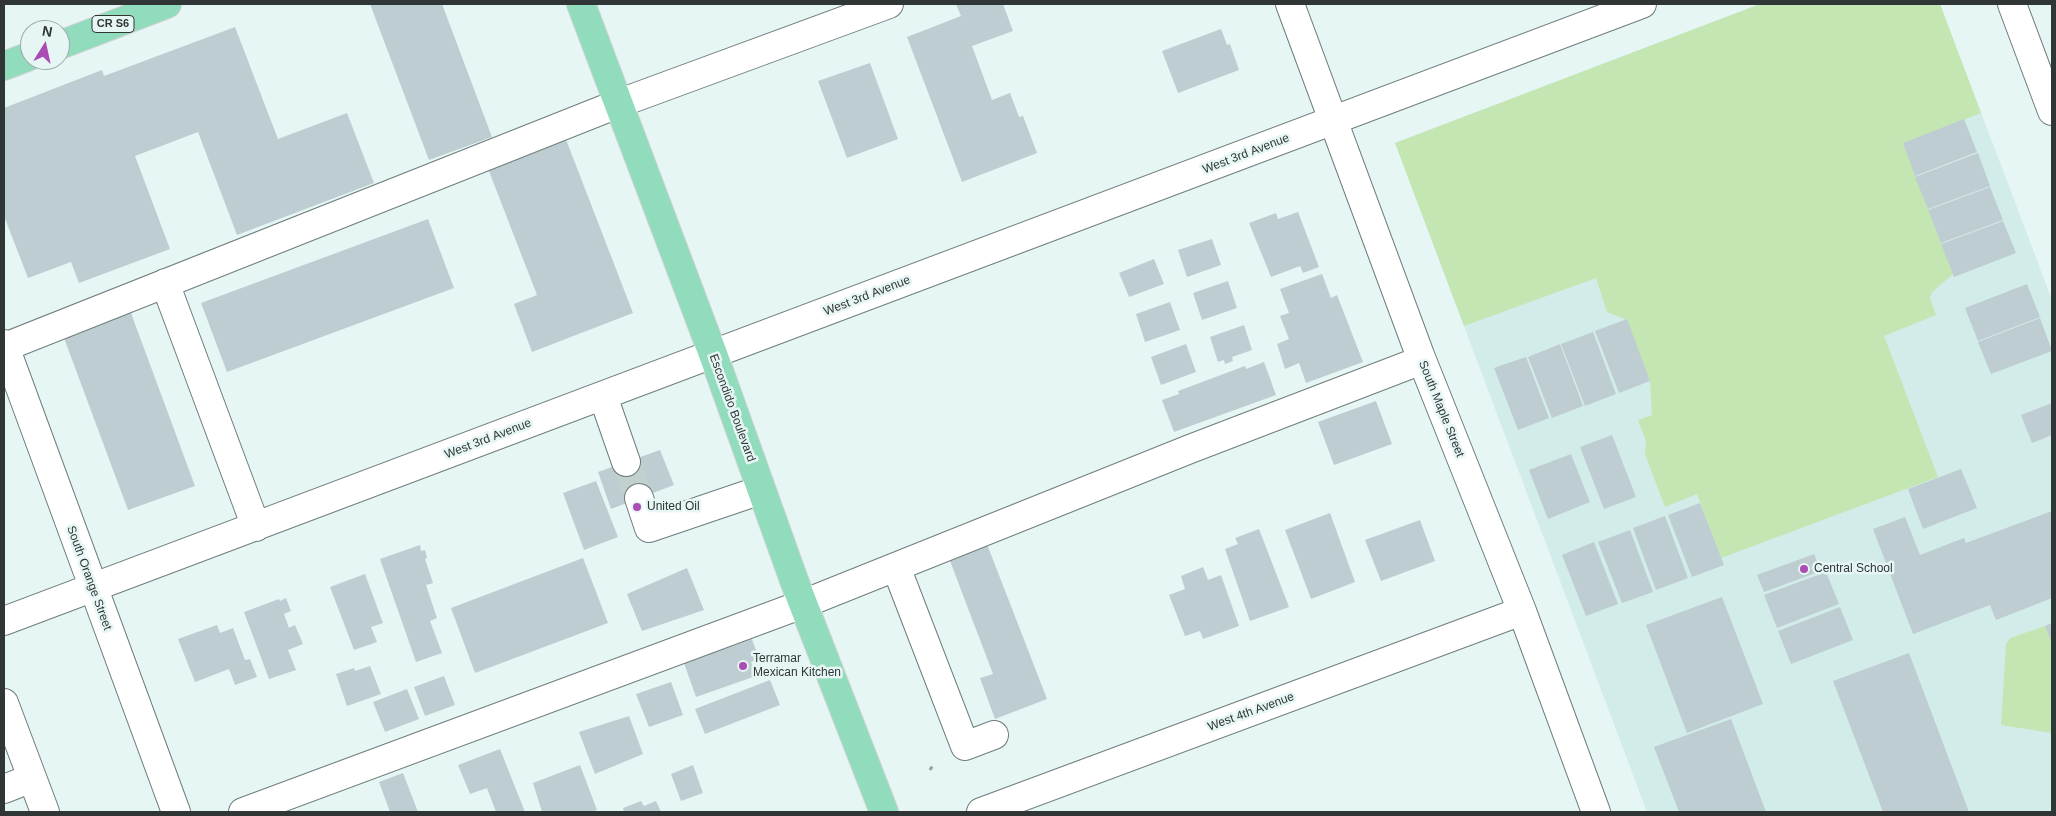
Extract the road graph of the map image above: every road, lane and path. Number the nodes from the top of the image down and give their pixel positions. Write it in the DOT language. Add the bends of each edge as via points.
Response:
graph roads {
  1 [pos="167,4"];
  2 [pos="581,4"];
  3 [pos="889,4"];
  4 [pos="1290,4"];
  5 [pos="1642,4"];
  6 [pos="2012,4"];
  7 [pos="70,41"];
  8 [pos="20,60"];
  9 [pos="4,66"];
  10 [pos="620,103"];
  11 [pos="2052,111"];
  12 [pos="1333,121"];
  13 [pos="165,283"];
  14 [pos="4,345"];
  15 [pos="713,354"];
  16 [pos="1422,360"];
  17 [pos="603,396"];
  18 [pos="626,462"];
  19 [pos="761,490"];
  20 [pos="639,498"];
  21 [pos="256,527"];
  22 [pos="896,567"];
  23 [pos="92,588"];
  24 [pos="803,604"];
  25 [pos="1522,611"];
  26 [pos="4,621"];
  27 [pos="4,703"];
  28 [pos="994,735"];
  29 [pos="932,765"];
  30 [pos="930,770"];
  31 [pos="32,778"];
  32 [pos="4,789"];
  33 [pos="45,812"];
  34 [pos="176,812"];
  35 [pos="243,812"];
  36 [pos="884,812"];
  37 [pos="981,812"];
  38 [pos="1596,812"];
  1 -- 7 [label="main road, CR S6"];
  2 -- 10 [label="main road, Escondido Boulevard"];
  3 -- 10 [label="street"];
  4 -- 12 [label="street, South Maple Street"];
  5 -- 12 [label="street, West 3rd Avenue"];
  6 -- 11 [label="street"];
  8 -- 9 [label="main road"];
  10 -- 13 [label="street"];
  10 -- 15 [label="main road, Escondido Boulevard"];
  12 -- 15 [label="street, West 3rd Avenue"];
  12 -- 16 [label="street, South Maple Street"];
  13 -- 14 [label="street"];
  13 -- 21 [label="street"];
  14 -- 23 [label="street, South Orange Street"];
  15 -- 17 [label="street, West 3rd Avenue"];
  15 -- 19 [label="main road, Escondido Boulevard"];
  16 -- 22 [label="street"];
  16 -- 25 [label="street, South Maple Street"];
  17 -- 18 [label="street"];
  17 -- 21 [label="street, West 3rd Avenue"];
  19 -- 20 [label="street" via="649,528"];
  19 -- 24 [label="main road, Escondido Boulevard"];
  21 -- 23 [label="street, West 3rd Avenue"];
  22 -- 24 [label="street"];
  22 -- 28 [label="street" via="966,746"];
  23 -- 26 [label="street, West 3rd Avenue"];
  23 -- 34 [label="street, South Orange Street"];
  24 -- 35 [label="street"];
  24 -- 36 [label="main road, Escondido Boulevard"];
  25 -- 37 [label="street, West 4th Avenue"];
  25 -- 38 [label="street, South Maple Street"];
  27 -- 31 [label="street"];
  29 -- 30 [label="path"];
  31 -- 32 [label="street"];
  31 -- 33 [label="street"];
}
